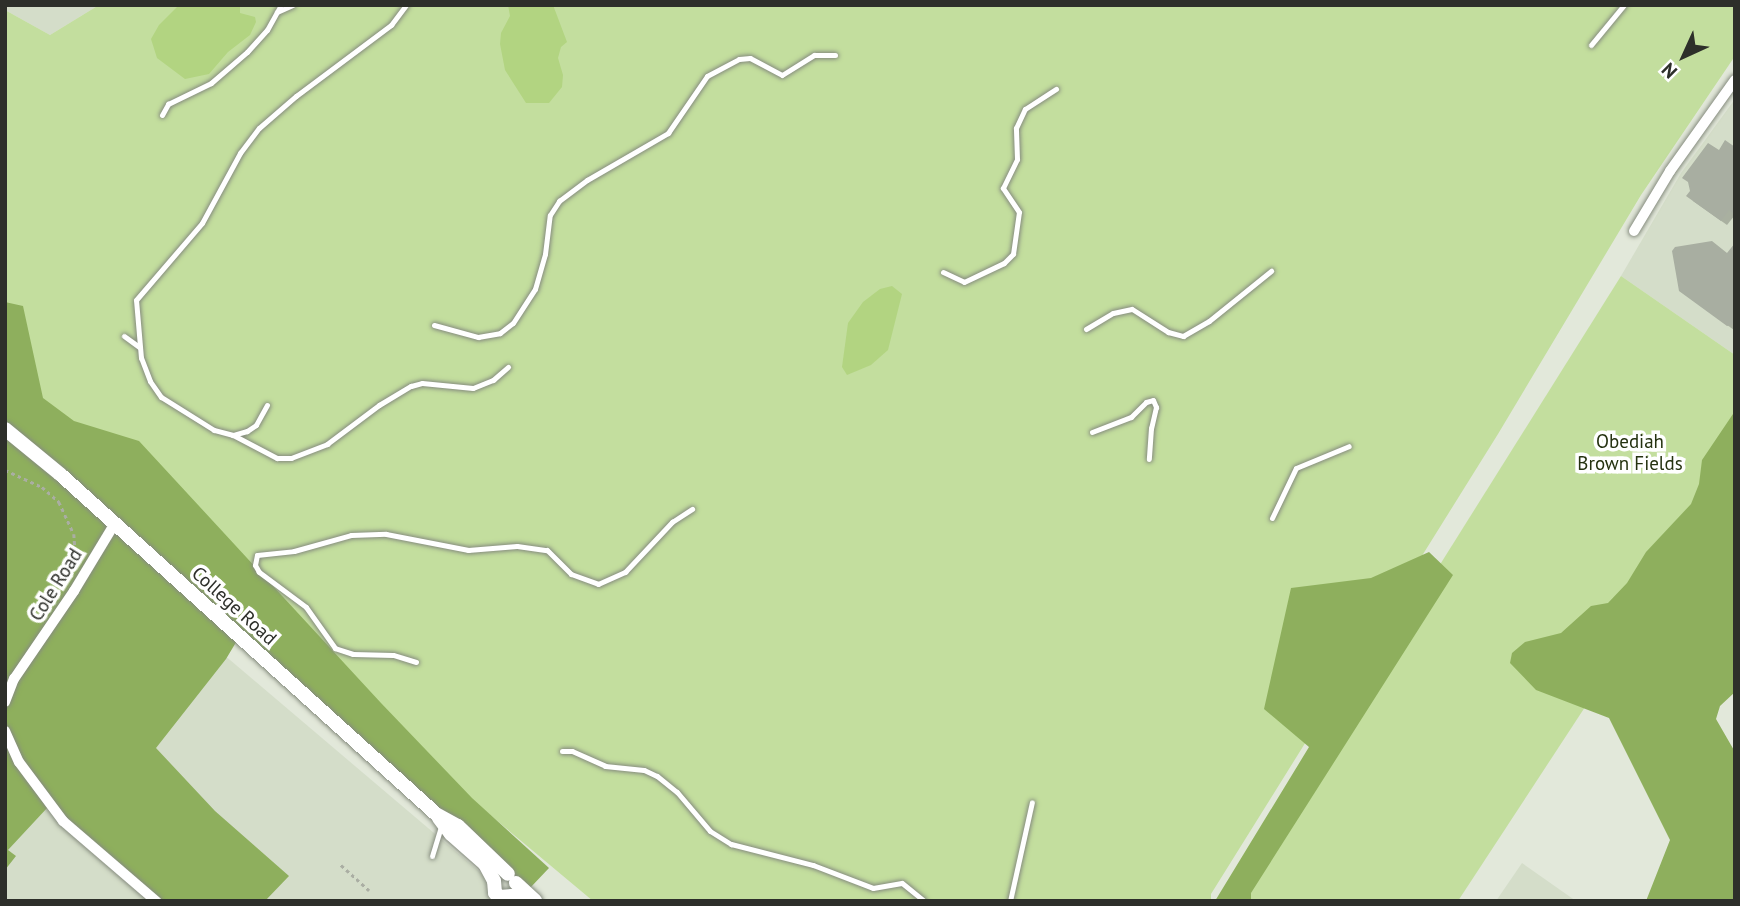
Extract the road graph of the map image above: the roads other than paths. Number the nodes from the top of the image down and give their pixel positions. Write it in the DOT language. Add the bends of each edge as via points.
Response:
graph roads {
  1 [pos="281,5"];
  2 [pos="293,5"];
  3 [pos="406,5"];
  4 [pos="1624,5"];
  5 [pos="277,12"];
  6 [pos="1591,45"];
  7 [pos="835,55"];
  8 [pos="1735,80"];
  9 [pos="1056,89"];
  10 [pos="163,115"];
  11 [pos="1634,232"];
  12 [pos="1271,271"];
  13 [pos="943,272"];
  14 [pos="433,325"];
  15 [pos="1086,329"];
  16 [pos="124,336"];
  17 [pos="139,347"];
  18 [pos="508,367"];
  19 [pos="267,405"];
  20 [pos="5,429"];
  21 [pos="1092,432"];
  22 [pos="233,435"];
  23 [pos="1349,446"];
  24 [pos="1149,459"];
  25 [pos="691,509"];
  26 [pos="1272,518"];
  27 [pos="115,523"];
  28 [pos="416,662"];
  29 [pos="5,702"];
  30 [pos="6,739"];
  31 [pos="562,751"];
  32 [pos="1032,802"];
  33 [pos="442,819"];
  34 [pos="432,856"];
  35 [pos="504,892"];
  36 [pos="156,901"];
  37 [pos="534,901"];
  38 [pos="923,901"];
  39 [pos="1010,901"];
  1 -- 5 [label="lane"];
  2 -- 5 [label="lane"];
  3 -- 17 [label="lane" via="391,24 296,96 248,142 202,223 138,297"];
  4 -- 6 [label="lane"];
  5 -- 10 [label="lane" via="247,52 211,83 168,104"];
  7 -- 14 [label="lane" via="814,54 782,75 750,58 739,59 707,76 668,133 559,201 550,215 534,289 513,323 500,333 478,337"];
  8 -- 11 [label="street" via="1670,171"];
  9 -- 13 [label="lane" via="1025,109 1016,128 1017,159 1003,188 1019,212 1013,254 964,282"];
  12 -- 15 [label="lane" via="1183,336 1132,309 1123,309"];
  16 -- 17 [label="lane"];
  17 -- 22 [label="lane" via="150,381 161,397 214,430"];
  18 -- 22 [label="lane" via="473,388 411,386 327,444 291,458 276,458"];
  19 -- 22 [label="lane" via="256,425"];
  20 -- 27 [label="street, College Road"];
  21 -- 24 [label="lane" via="1131,417 1153,400 1157,407"];
  23 -- 26 [label="lane" via="1296,468"];
  25 -- 28 [label="lane" via="672,522 625,572 598,584 571,574 547,550 517,546 468,551 386,534 351,535 294,551 257,555 259,572 306,607 335,648"];
  27 -- 29 [label="street, Cole Road" via="14,679"];
  27 -- 33 [label="street, College Road"];
  30 -- 36 [label="street" via="55,811"];
  31 -- 38 [label="lane" via="657,776 710,831 731,844 813,865 873,888 902,883"];
  32 -- 39 [label="lane"];
  33 -- 34 [label="lane"];
  33 -- 35 [label="street, College Road" via="458,826"];
  35 -- 37 [label="street, College Road"];
}
